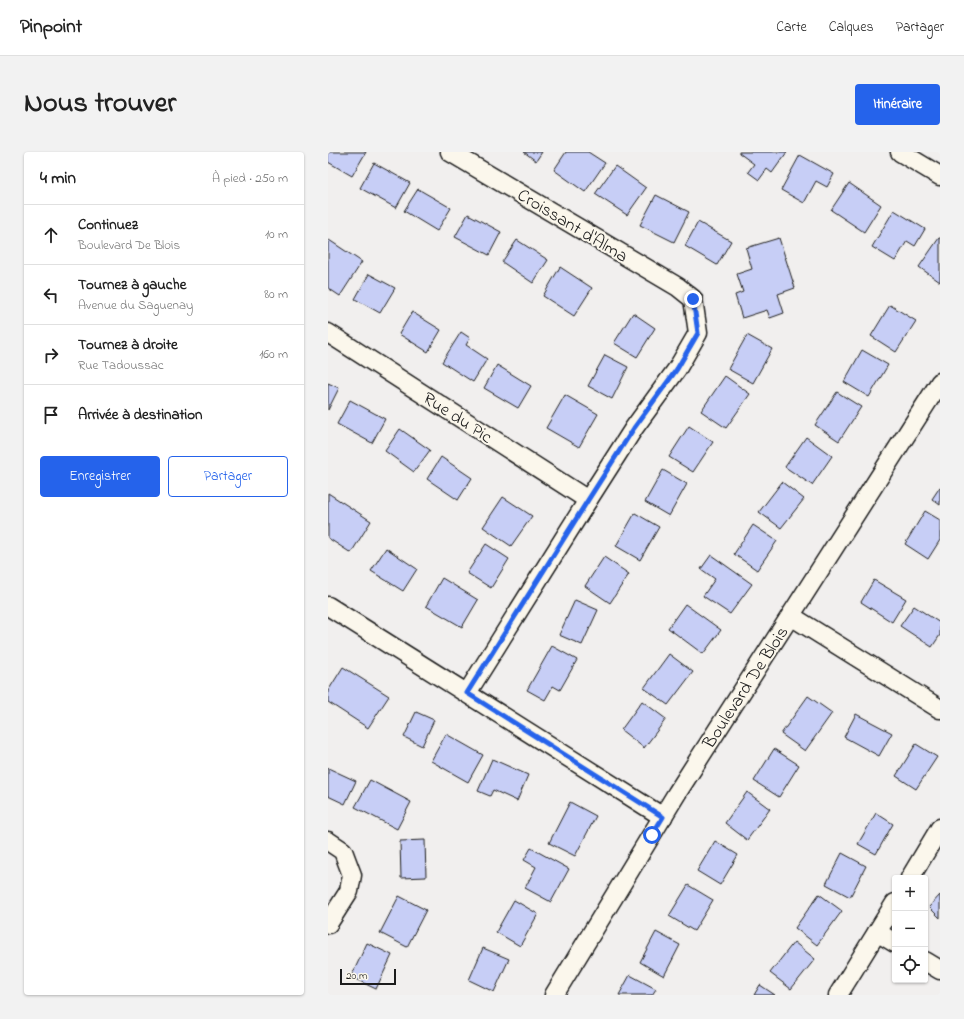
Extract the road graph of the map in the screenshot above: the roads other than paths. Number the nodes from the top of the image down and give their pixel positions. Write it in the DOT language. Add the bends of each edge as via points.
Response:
graph roads {
  1 [pos="450,152"];
  2 [pos="900,152"];
  3 [pos="940,176"];
  4 [pos="328,333"];
  5 [pos="940,382"];
  6 [pos="588,500"];
  7 [pos="328,606"];
  8 [pos="791,616"];
  9 [pos="467,693"];
  10 [pos="940,709"];
  11 [pos="663,817"];
  12 [pos="940,828"];
  13 [pos="328,841"];
  14 [pos="912,875"];
  15 [pos="892,907"];
  16 [pos="328,924"];
  17 [pos="877,932"];
  18 [pos="892,941"];
  19 [pos="928,963"];
  20 [pos="940,970"];
  21 [pos="554,995"];
  22 [pos="838,995"];
  1 -- 6 [label="street, Croissant d'Alma" via="678,287 693,299 698,333 677,369 634,428"];
  2 -- 3 [label="street"];
  4 -- 6 [label="street, Rue du Pic"];
  5 -- 8 [label="street, Boulevard De Blois"];
  6 -- 9 [label="street"];
  7 -- 9 [label="street"];
  8 -- 10 [label="street"];
  8 -- 11 [label="street, Boulevard De Blois"];
  9 -- 11 [label="street"];
  11 -- 21 [label="street, Boulevard De Blois"];
  12 -- 14 [label="street"];
  13 -- 16 [label="street" via="343,851 352,874 349,891"];
  15 -- 17 [label="street"];
  17 -- 18 [label="street"];
  17 -- 22 [label="street"];
  19 -- 20 [label="street"];
}
